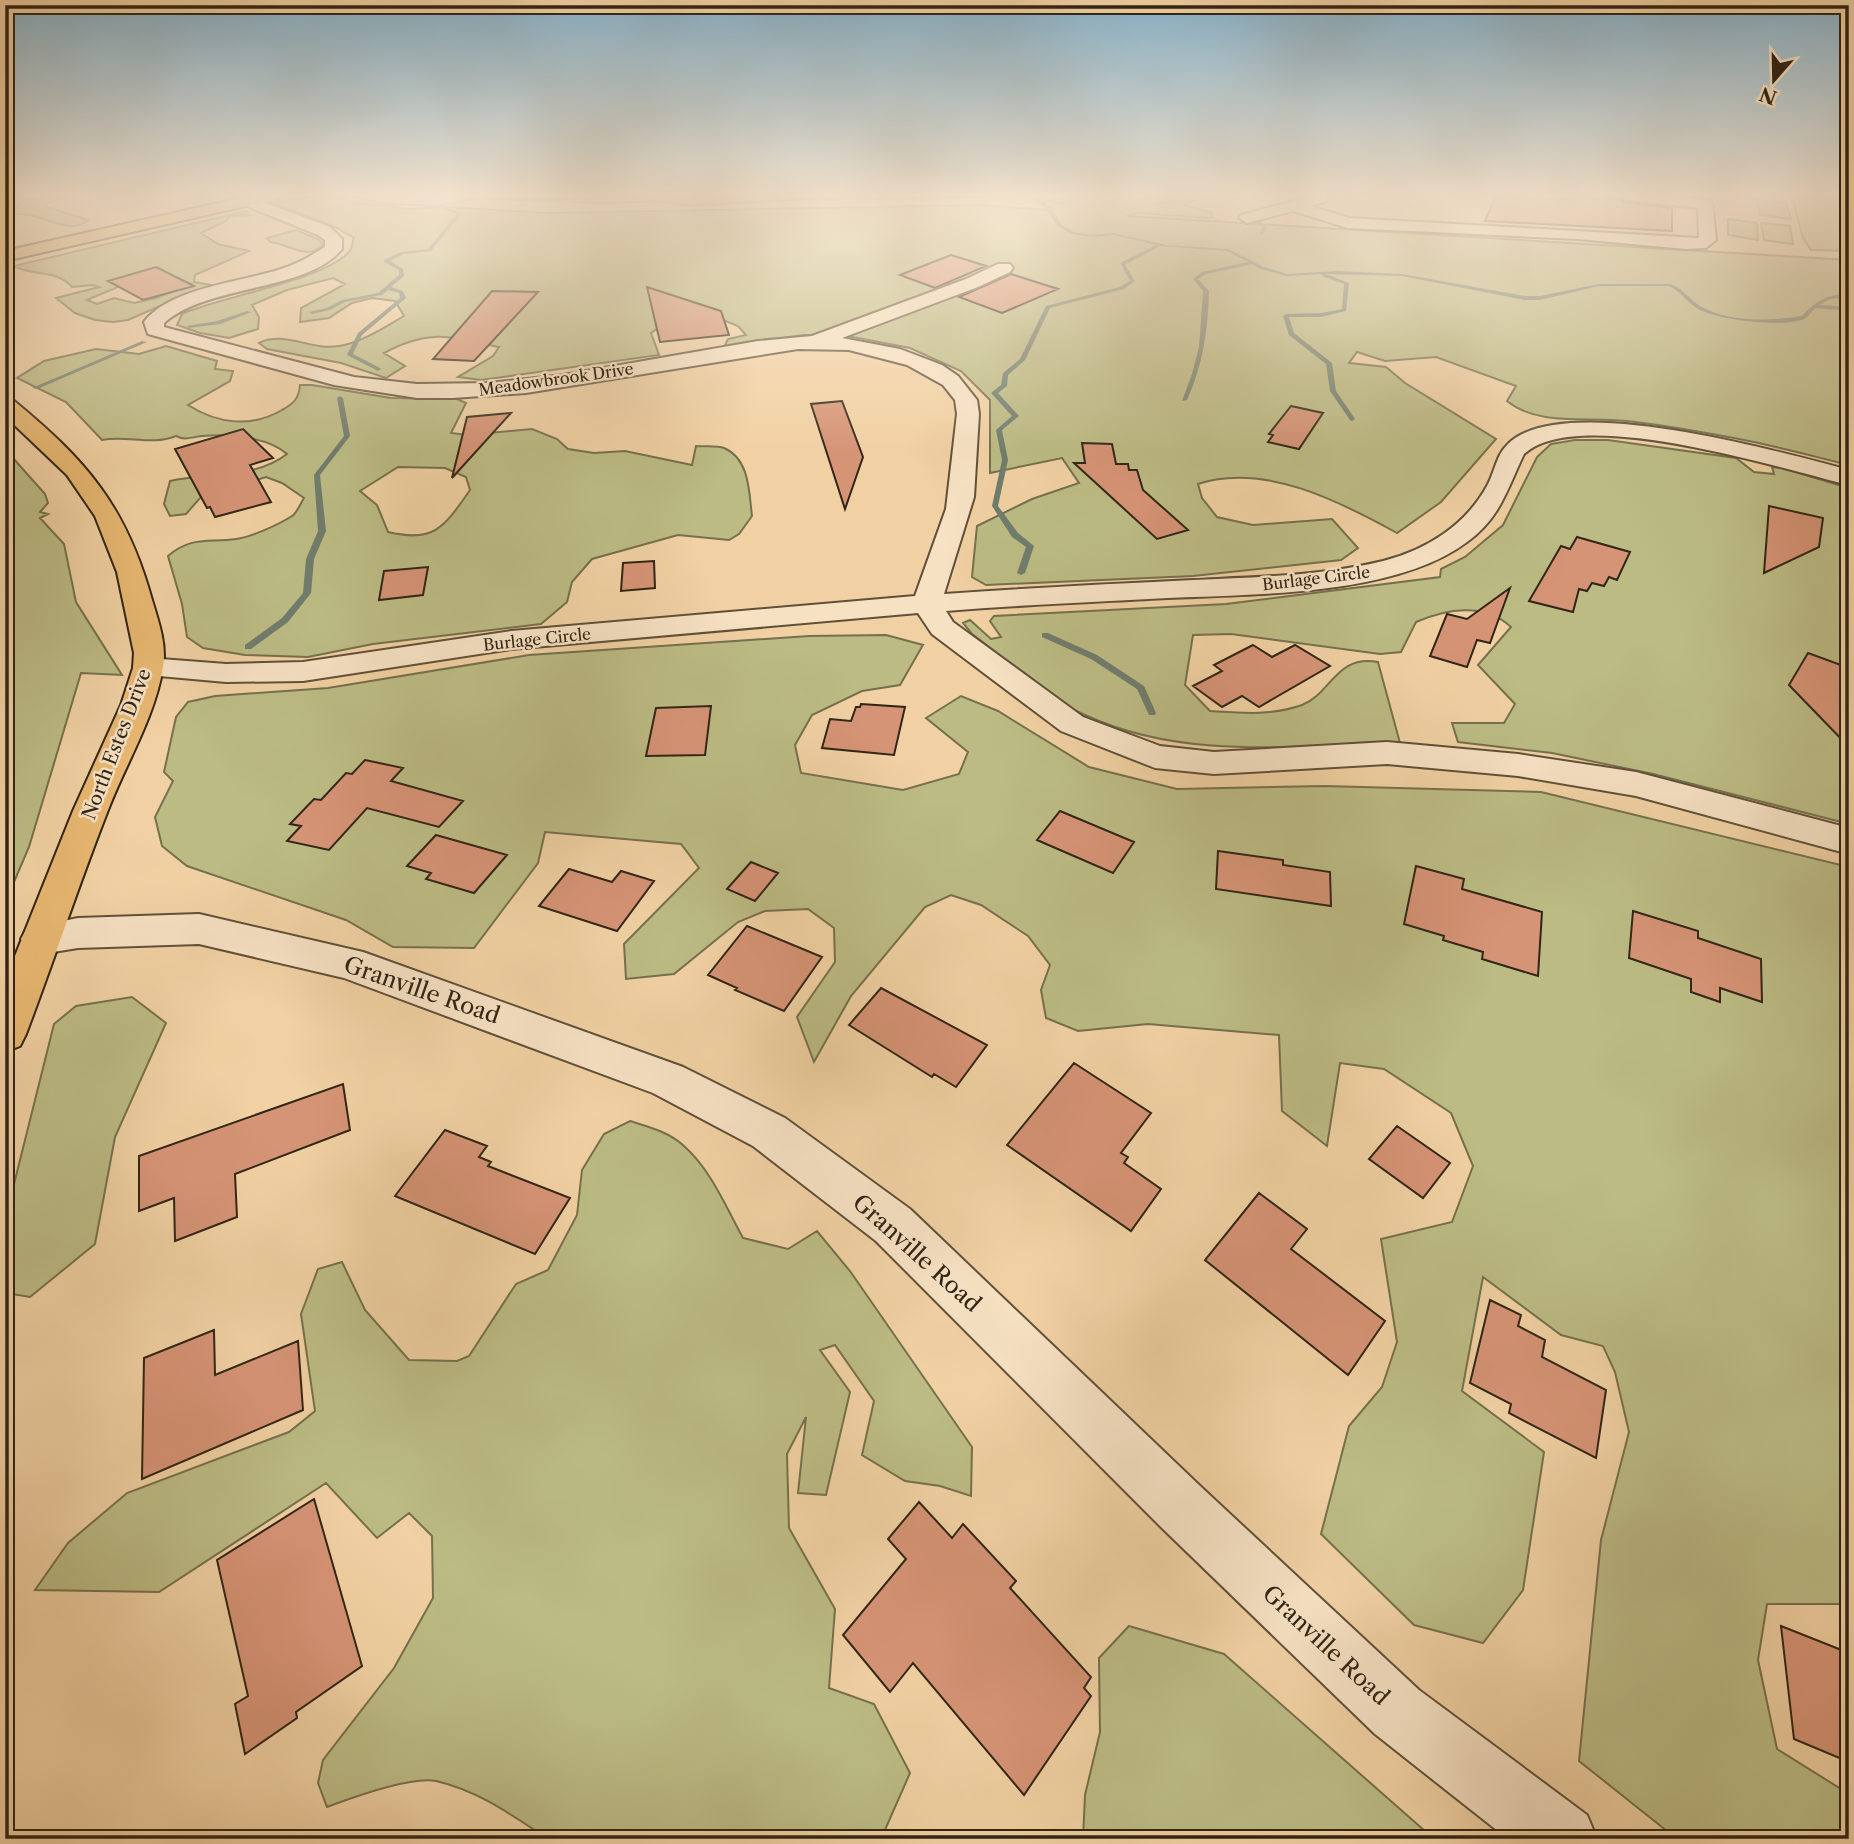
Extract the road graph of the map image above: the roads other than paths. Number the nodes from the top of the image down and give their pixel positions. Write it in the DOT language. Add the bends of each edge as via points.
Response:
graph roads {
  1 [pos="264,280"];
  2 [pos="978,280"];
  3 [pos="814,342"];
  4 [pos="5,405"];
  5 [pos="1849,478"];
  6 [pos="927,603"];
  7 [pos="148,667"];
  8 [pos="1849,841"];
  9 [pos="41,939"];
  10 [pos="5,1034"];
  11 [pos="1563,1839"];
  1 -- 3 [label="street, Meadowbrook Drive" via="160,313 153,322 155,330 320,377 418,391 520,386"];
  2 -- 3 [label="street"];
  3 -- 6 [label="street, Meadowbrook Drive" via="886,352 934,369 960,391 968,407 961,497"];
  4 -- 7 [label="main road, North Estes Drive" via="66,456 111,518 134,583 149,646"];
  5 -- 6 [label="street, Burlage Circle" via="1692,440 1621,430 1544,432 1515,448 1500,485 1477,522 1452,543 1415,560 1362,574 1290,583"];
  6 -- 7 [label="street, Burlage Circle" via="506,640 274,673"];
  6 -- 8 [label="street" via="942,628 1072,724 1155,757 1214,764 1387,753 1518,765 1636,784"];
  7 -- 9 [label="main road, North Estes Drive"];
  9 -- 10 [label="main road, North Estes Drive"];
  9 -- 11 [label="street, Granville Road" via="78,933 199,929 349,963 668,1080 769,1132 893,1225 1397,1712"];
}
